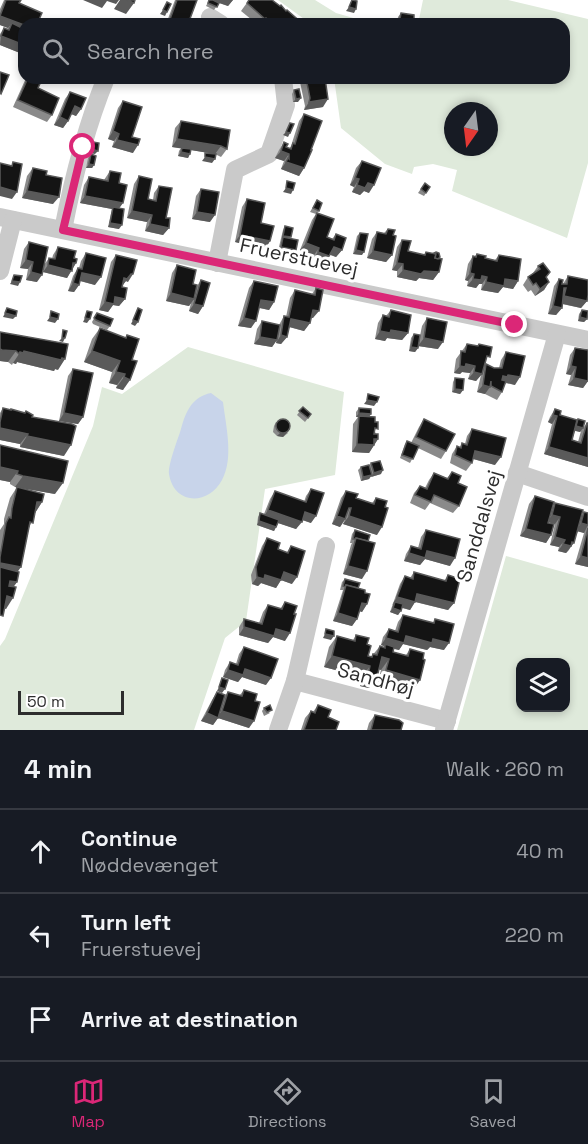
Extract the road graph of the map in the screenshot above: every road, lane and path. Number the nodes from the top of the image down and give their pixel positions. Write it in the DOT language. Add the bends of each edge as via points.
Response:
graph roads {
  1 [pos="104,84"];
  2 [pos="284,84"];
  3 [pos="7,218"];
  4 [pos="63,230"];
  5 [pos="217,263"];
  6 [pos="0,271"];
  7 [pos="557,333"];
  8 [pos="588,340"];
  9 [pos="518,473"];
  10 [pos="588,497"];
  11 [pos="326,546"];
  12 [pos="295,681"];
  13 [pos="445,725"];
  14 [pos="278,730"];
  1 -- 4 [label="street" via="88,127"];
  2 -- 5 [label="street" via="286,105 269,154 235,170"];
  3 -- 4 [label="street, Fruerstuevej"];
  3 -- 6 [label="street"];
  4 -- 5 [label="street, Fruerstuevej"];
  5 -- 7 [label="street, Fruerstuevej"];
  7 -- 8 [label="street, Fruerstuevej"];
  7 -- 9 [label="street, Sanddalsvej"];
  9 -- 10 [label="street"];
  9 -- 13 [label="street, Sanddalsvej"];
  11 -- 12 [label="street"];
  12 -- 13 [label="street, Sandhøj"];
  12 -- 14 [label="street"];
}
